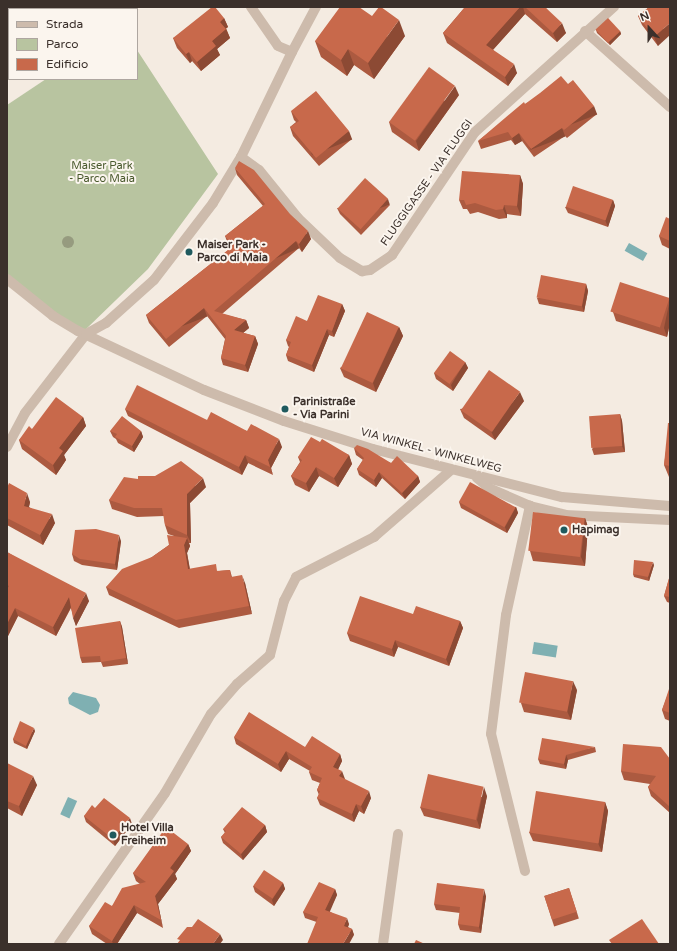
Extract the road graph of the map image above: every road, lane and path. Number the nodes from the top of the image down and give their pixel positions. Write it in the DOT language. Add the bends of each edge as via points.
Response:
graph roads {
  1 [pos="251,7"];
  2 [pos="316,7"];
  3 [pos="614,7"];
  4 [pos="585,31"];
  5 [pos="292,52"];
  6 [pos="670,107"];
  7 [pos="241,157"];
  8 [pos="7,279"];
  9 [pos="86,334"];
  10 [pos="7,446"];
  11 [pos="450,470"];
  12 [pos="472,475"];
  13 [pos="530,506"];
  14 [pos="670,506"];
  15 [pos="670,520"];
  16 [pos="398,834"];
  17 [pos="525,871"];
  18 [pos="59,944"];
  19 [pos="384,944"];
  1 -- 5 [label="street" via="278,46"];
  2 -- 5 [label="street"];
  3 -- 4 [label="street, FLUGGIGASSE - VIA FLUGGI"];
  4 -- 6 [label="street"];
  4 -- 7 [label="street, FLUGGIGASSE - VIA FLUGGI" via="475,132 392,254 370,270 362,271 340,258 298,218 259,170"];
  5 -- 7 [label="street"];
  7 -- 9 [label="street" via="213,203 154,280 106,323"];
  8 -- 9 [label="street, VIA WINKEL - WINKELWEG" via="53,316"];
  9 -- 10 [label="street" via="25,413"];
  9 -- 11 [label="street, VIA WINKEL - WINKELWEG" via="204,390 284,421"];
  11 -- 12 [label="street, VIA WINKEL - WINKELWEG"];
  11 -- 18 [label="street" via="374,537 296,577 284,601 270,655 237,684 211,714 165,793"];
  12 -- 13 [label="street" via="489,488"];
  12 -- 14 [label="street, VIA WINKEL - WINKELWEG" via="562,497"];
  13 -- 15 [label="street" via="565,515"];
  13 -- 17 [label="street" via="506,614 491,734"];
  16 -- 19 [label="street"];
}
